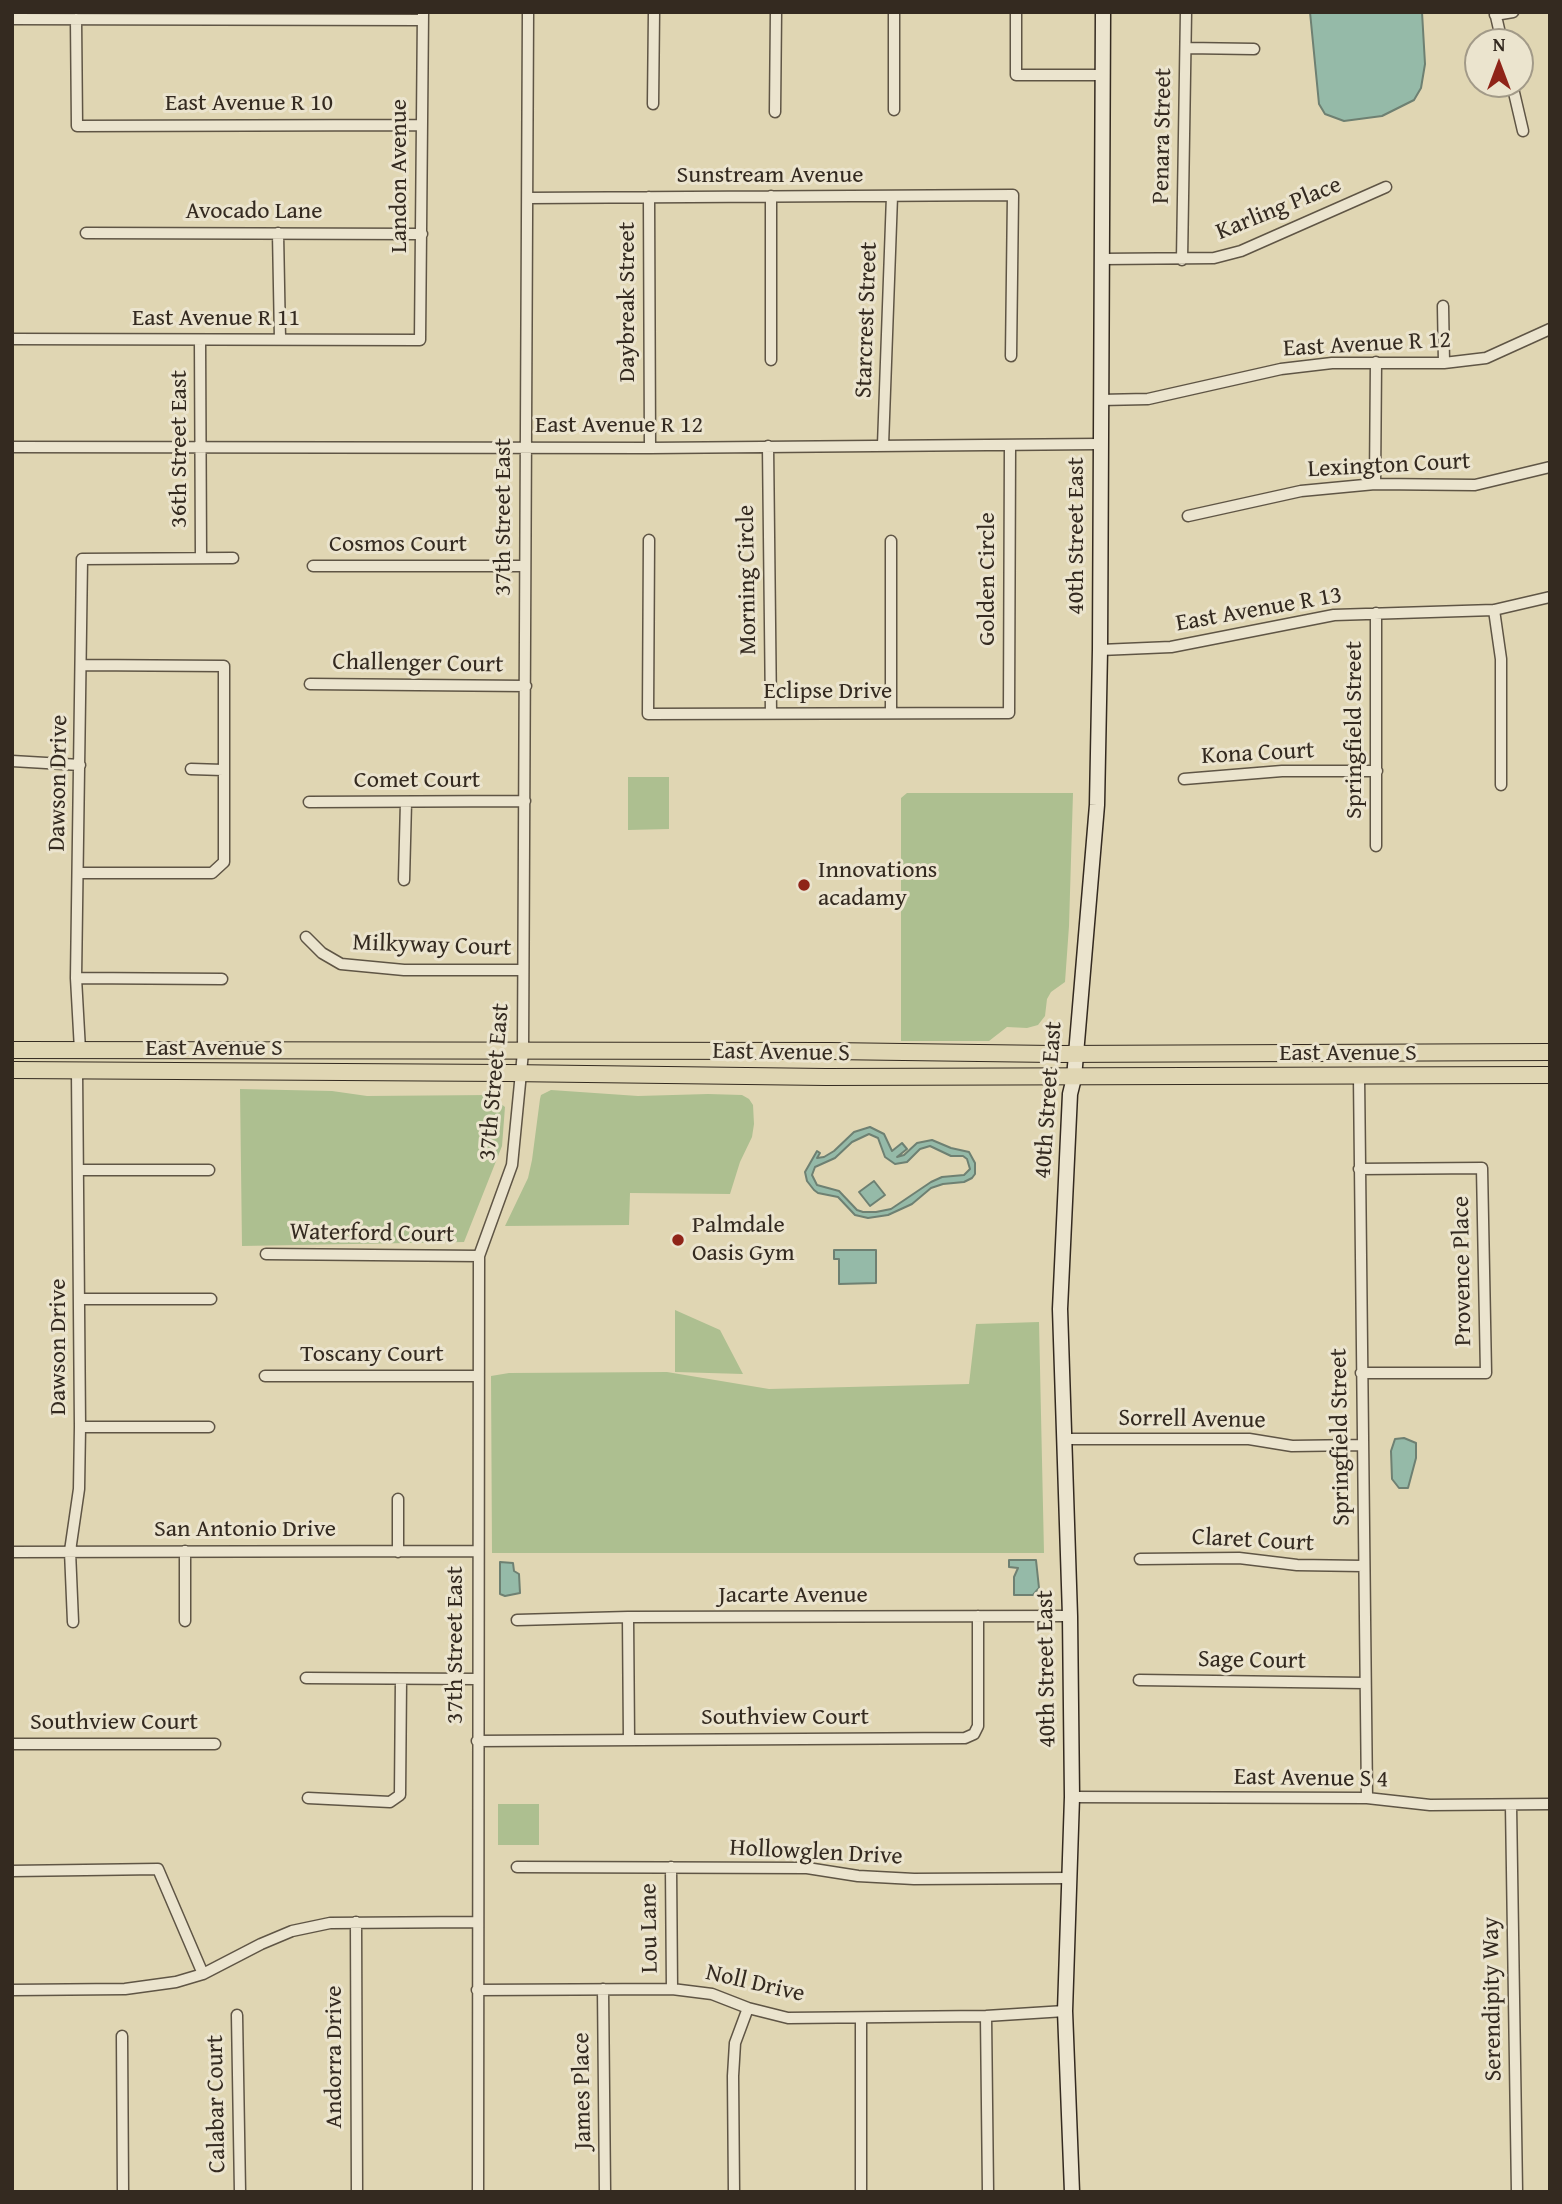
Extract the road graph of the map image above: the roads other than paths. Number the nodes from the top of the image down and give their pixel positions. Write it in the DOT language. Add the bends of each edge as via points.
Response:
graph roads {
  1 [pos="528,12"];
  2 [pos="654,12"];
  3 [pos="776,12"];
  4 [pos="894,12"];
  5 [pos="1016,12"];
  6 [pos="1103,12"];
  7 [pos="1186,12"];
  8 [pos="1513,12"];
  9 [pos="1495,13"];
  10 [pos="163,15"];
  11 [pos="423,16"];
  12 [pos="12,19"];
  13 [pos="76,19"];
  14 [pos="1186,48"];
  15 [pos="1254,49"];
  16 [pos="1102,75"];
  17 [pos="1515,98"];
  18 [pos="653,104"];
  19 [pos="894,110"];
  20 [pos="775,112"];
  21 [pos="420,125"];
  22 [pos="1523,131"];
  23 [pos="1386,187"];
  24 [pos="892,196"];
  25 [pos="649,197"];
  26 [pos="771,197"];
  27 [pos="528,198"];
  28 [pos="86,233"];
  29 [pos="278,233"];
  30 [pos="422,234"];
  31 [pos="1102,259"];
  32 [pos="1182,260"];
  33 [pos="1443,306"];
  34 [pos="1550,329"];
  35 [pos="279,339"];
  36 [pos="12,340"];
  37 [pos="200,340"];
  38 [pos="420,340"];
  39 [pos="1011,356"];
  40 [pos="771,360"];
  41 [pos="1376,362"];
  42 [pos="1444,363"];
  43 [pos="1100,400"];
  44 [pos="1099,444"];
  45 [pos="883,445"];
  46 [pos="768,446"];
  47 [pos="1010,446"];
  48 [pos="12,447"];
  49 [pos="200,447"];
  50 [pos="525,447"];
  51 [pos="650,448"];
  52 [pos="1550,467"];
  53 [pos="1375,484"];
  54 [pos="1188,516"];
  55 [pos="649,540"];
  56 [pos="891,541"];
  57 [pos="201,558"];
  58 [pos="233,558"];
  59 [pos="313,566"];
  60 [pos="525,566"];
  61 [pos="1550,597"];
  62 [pos="1494,610"];
  63 [pos="1376,613"];
  64 [pos="1100,650"];
  65 [pos="81,665"];
  66 [pos="310,684"];
  67 [pos="526,686"];
  68 [pos="771,713"];
  69 [pos="891,713"];
  70 [pos="1009,713"];
  71 [pos="12,761"];
  72 [pos="79,765"];
  73 [pos="191,769"];
  74 [pos="223,769"];
  75 [pos="1377,771"];
  76 [pos="1184,779"];
  77 [pos="1501,785"];
  78 [pos="525,801"];
  79 [pos="309,802"];
  80 [pos="406,802"];
  81 [pos="1376,846"];
  82 [pos="78,873"];
  83 [pos="404,880"];
  84 [pos="306,937"];
  85 [pos="523,970"];
  86 [pos="76,978"];
  87 [pos="222,979"];
  88 [pos="12,1050"];
  89 [pos="80,1050"];
  90 [pos="523,1052"];
  91 [pos="1550,1052"];
  92 [pos="1076,1053"];
  93 [pos="12,1070"];
  94 [pos="77,1071"];
  95 [pos="521,1073"];
  96 [pos="1359,1076"];
  97 [pos="1550,1076"];
  98 [pos="1074,1078"];
  99 [pos="1359,1169"];
  100 [pos="79,1170"];
  101 [pos="209,1170"];
  102 [pos="266,1254"];
  103 [pos="478,1256"];
  104 [pos="79,1299"];
  105 [pos="211,1299"];
  106 [pos="1362,1373"];
  107 [pos="265,1376"];
  108 [pos="478,1377"];
  109 [pos="80,1427"];
  110 [pos="209,1427"];
  111 [pos="1063,1439"];
  112 [pos="1361,1445"];
  113 [pos="398,1499"];
  114 [pos="71,1551"];
  115 [pos="185,1551"];
  116 [pos="478,1551"];
  117 [pos="12,1552"];
  118 [pos="398,1552"];
  119 [pos="1140,1559"];
  120 [pos="1363,1566"];
  121 [pos="978,1616"];
  122 [pos="1070,1616"];
  123 [pos="628,1617"];
  124 [pos="517,1620"];
  125 [pos="185,1621"];
  126 [pos="73,1622"];
  127 [pos="306,1678"];
  128 [pos="401,1679"];
  129 [pos="477,1679"];
  130 [pos="1139,1680"];
  131 [pos="1365,1683"];
  132 [pos="629,1740"];
  133 [pos="477,1741"];
  134 [pos="12,1744"];
  135 [pos="215,1744"];
  136 [pos="1072,1797"];
  137 [pos="308,1798"];
  138 [pos="1367,1798"];
  139 [pos="1550,1804"];
  140 [pos="1511,1805"];
  141 [pos="517,1867"];
  142 [pos="671,1867"];
  143 [pos="12,1871"];
  144 [pos="1070,1878"];
  145 [pos="356,1922"];
  146 [pos="477,1922"];
  147 [pos="203,1974"];
  148 [pos="603,1989"];
  149 [pos="672,1989"];
  150 [pos="12,1990"];
  151 [pos="477,1990"];
  152 [pos="748,2008"];
  153 [pos="1065,2011"];
  154 [pos="237,2015"];
  155 [pos="986,2016"];
  156 [pos="861,2018"];
  157 [pos="122,2036"];
  158 [pos="122,2192"];
  159 [pos="240,2192"];
  160 [pos="357,2192"];
  161 [pos="478,2192"];
  162 [pos="606,2192"];
  163 [pos="734,2192"];
  164 [pos="861,2192"];
  165 [pos="988,2192"];
  166 [pos="1072,2192"];
  167 [pos="1517,2192"];
  1 -- 27 [label="street, 37th Street East"];
  2 -- 18 [label="street"];
  3 -- 20 [label="street"];
  4 -- 19 [label="street"];
  5 -- 16 [label="street" via="1016,75"];
  6 -- 16 [label="main road, 40th Street East"];
  7 -- 14 [label="street, Penara Street"];
  8 -- 9 [label="street"];
  10 -- 11 [label="street"];
  10 -- 13 [label="street"];
  11 -- 21 [label="street, Landon Avenue"];
  12 -- 13 [label="street"];
  13 -- 21 [label="street, East Avenue R 10" via="77,126"];
  14 -- 15 [label="street"];
  14 -- 32 [label="street, Penara Street"];
  16 -- 31 [label="main road, 40th Street East"];
  17 -- 22 [label="street"];
  21 -- 30 [label="street, Landon Avenue"];
  23 -- 32 [label="street, Karling Place" via="1241,251"];
  24 -- 26 [label="street, Sunstream Avenue"];
  24 -- 39 [label="street, Sunstream Avenue" via="1013,195"];
  24 -- 45 [label="street, Starcrest Street"];
  25 -- 26 [label="street, Sunstream Avenue"];
  25 -- 27 [label="street, Sunstream Avenue"];
  25 -- 51 [label="street, Daybreak Street"];
  26 -- 40 [label="street"];
  27 -- 50 [label="street, 37th Street East"];
  28 -- 29 [label="street, Avocado Lane"];
  29 -- 30 [label="street, Avocado Lane"];
  29 -- 35 [label="street"];
  30 -- 38 [label="street, Landon Avenue"];
  31 -- 32 [label="street, Karling Place"];
  31 -- 43 [label="main road, 40th Street East"];
  33 -- 42 [label="street"];
  34 -- 42 [label="street, East Avenue R 12" via="1486,358"];
  35 -- 37 [label="street, East Avenue R 11"];
  35 -- 38 [label="street, East Avenue R 11"];
  36 -- 37 [label="street, East Avenue R 11"];
  37 -- 49 [label="street, 36th Street East"];
  41 -- 42 [label="street, East Avenue R 12"];
  41 -- 43 [label="street, East Avenue R 12" via="1281,369 1148,399"];
  41 -- 53 [label="street"];
  43 -- 44 [label="main road, 40th Street East"];
  44 -- 47 [label="street, East Avenue R 12"];
  44 -- 64 [label="main road, 40th Street East"];
  45 -- 46 [label="street, East Avenue R 12"];
  45 -- 47 [label="street, East Avenue R 12"];
  46 -- 51 [label="street, East Avenue R 12"];
  46 -- 68 [label="street, Morning Circle"];
  47 -- 70 [label="street, Golden Circle"];
  48 -- 49 [label="street, East Avenue R 12"];
  49 -- 50 [label="street, East Avenue R 12"];
  49 -- 57 [label="street, 36th Street East"];
  50 -- 51 [label="street, East Avenue R 12"];
  50 -- 60 [label="street, 37th Street East"];
  52 -- 53 [label="street, Lexington Court" via="1475,485"];
  53 -- 54 [label="street, Lexington Court" via="1301,491"];
  55 -- 68 [label="street, Eclipse Drive" via="648,714"];
  56 -- 69 [label="street"];
  57 -- 58 [label="street"];
  57 -- 65 [label="street, Dawson Drive" via="82,559"];
  59 -- 60 [label="street, Cosmos Court"];
  60 -- 67 [label="street, 37th Street East"];
  61 -- 62 [label="street, East Avenue R 13"];
  62 -- 63 [label="street, East Avenue R 13"];
  62 -- 77 [label="street" via="1502,659"];
  63 -- 64 [label="street, East Avenue R 13" via="1334,615 1171,647"];
  63 -- 75 [label="street, Springfield Street"];
  64 -- 92 [label="main road, 40th Street East" via="1097,805"];
  65 -- 72 [label="street, Dawson Drive"];
  65 -- 74 [label="street" via="224,666"];
  66 -- 67 [label="street, Challenger Court"];
  67 -- 78 [label="street, 37th Street East"];
  68 -- 69 [label="street, Eclipse Drive"];
  69 -- 70 [label="street, Eclipse Drive"];
  71 -- 72 [label="street"];
  72 -- 82 [label="street, Dawson Drive"];
  73 -- 74 [label="street"];
  74 -- 82 [label="street" via="224,862 212,873"];
  75 -- 76 [label="street, Kona Court" via="1282,771"];
  75 -- 81 [label="street, Springfield Street"];
  78 -- 80 [label="street, Comet Court"];
  78 -- 85 [label="street, 37th Street East"];
  79 -- 80 [label="street, Comet Court"];
  80 -- 83 [label="street"];
  82 -- 86 [label="street, Dawson Drive"];
  84 -- 85 [label="street, Milkyway Court" via="341,964 404,970"];
  85 -- 90 [label="street, 37th Street East"];
  86 -- 87 [label="street"];
  86 -- 89 [label="street, Dawson Drive"];
  88 -- 89 [label="main road, East Avenue S"];
  89 -- 90 [label="main road, East Avenue S"];
  90 -- 92 [label="main road, East Avenue S"];
  90 -- 95 [label="street, 37th Street East"];
  91 -- 92 [label="main road, East Avenue S"];
  92 -- 98 [label="main road, 40th Street East"];
  93 -- 94 [label="main road, East Avenue S"];
  94 -- 95 [label="main road, East Avenue S"];
  94 -- 100 [label="street, Dawson Drive"];
  95 -- 98 [label="main road, East Avenue S"];
  95 -- 103 [label="street, 37th Street East" via="512,1164"];
  96 -- 97 [label="main road, East Avenue S"];
  96 -- 98 [label="main road, East Avenue S"];
  96 -- 99 [label="street, Springfield Street"];
  98 -- 111 [label="main road, 40th Street East" via="1060,1272"];
  99 -- 106 [label="street, Springfield Street"];
  99 -- 106 [label="street, Provence Place" via="1482,1168 1486,1373"];
  100 -- 101 [label="street"];
  100 -- 104 [label="street, Dawson Drive"];
  102 -- 103 [label="street, Waterford Court"];
  103 -- 108 [label="street, 37th Street East"];
  104 -- 105 [label="street"];
  104 -- 109 [label="street, Dawson Drive"];
  106 -- 112 [label="street, Springfield Street"];
  107 -- 108 [label="street, Toscany Court"];
  108 -- 116 [label="street, 37th Street East"];
  109 -- 110 [label="street"];
  109 -- 114 [label="street, Dawson Drive"];
  111 -- 112 [label="street, Sorrell Avenue" via="1249,1439 1292,1446"];
  111 -- 122 [label="main road, 40th Street East"];
  112 -- 120 [label="street, Springfield Street"];
  113 -- 118 [label="street"];
  114 -- 115 [label="street, San Antonio Drive"];
  114 -- 117 [label="street, San Antonio Drive"];
  114 -- 126 [label="street, Dawson Drive"];
  115 -- 118 [label="street, San Antonio Drive"];
  115 -- 125 [label="street"];
  116 -- 118 [label="street, San Antonio Drive"];
  116 -- 129 [label="street, 37th Street East"];
  119 -- 120 [label="street, Claret Court" via="1239,1558"];
  120 -- 131 [label="street, Springfield Street"];
  121 -- 122 [label="street, Jacarte Avenue"];
  121 -- 123 [label="street, Jacarte Avenue"];
  121 -- 132 [label="street, Southview Court" via="978,1726 965,1738"];
  122 -- 136 [label="main road, 40th Street East"];
  123 -- 124 [label="street, Jacarte Avenue"];
  123 -- 132 [label="street"];
  127 -- 128 [label="street"];
  128 -- 129 [label="street"];
  128 -- 137 [label="street" via="400,1795 390,1802"];
  129 -- 133 [label="street, 37th Street East"];
  130 -- 131 [label="street, Sage Court"];
  131 -- 138 [label="street, Springfield Street"];
  132 -- 133 [label="street, Southview Court"];
  133 -- 146 [label="street, 37th Street East"];
  134 -- 135 [label="street, Southview Court"];
  136 -- 138 [label="street, East Avenue S 4"];
  136 -- 144 [label="main road, 40th Street East"];
  138 -- 140 [label="street, East Avenue S 4" via="1430,1805"];
  139 -- 140 [label="street, East Avenue S 4"];
  140 -- 167 [label="street, Serendipity Way"];
  141 -- 142 [label="street, Hollowglen Drive"];
  142 -- 144 [label="street, Hollowglen Drive" via="807,1868 914,1880"];
  142 -- 149 [label="street, Lou Lane"];
  143 -- 147 [label="street" via="159,1869"];
  144 -- 153 [label="main road, 40th Street East"];
  145 -- 146 [label="street"];
  145 -- 147 [label="street" via="292,1931"];
  145 -- 160 [label="street, Andorra Drive"];
  146 -- 151 [label="street, 37th Street East"];
  147 -- 150 [label="street" via="144,1988"];
  148 -- 149 [label="street, Noll Drive"];
  148 -- 151 [label="street, Noll Drive"];
  148 -- 162 [label="street, James Place"];
  149 -- 152 [label="street, Noll Drive" via="712,1994"];
  151 -- 161 [label="street, 37th Street East"];
  152 -- 156 [label="street, Noll Drive" via="788,2018"];
  152 -- 163 [label="street" via="734,2054"];
  153 -- 155 [label="street, Noll Drive"];
  153 -- 166 [label="main road, 40th Street East"];
  154 -- 159 [label="street, Calabar Court"];
  155 -- 156 [label="street, Noll Drive"];
  155 -- 165 [label="street"];
  156 -- 164 [label="street"];
  157 -- 158 [label="street"];
}
